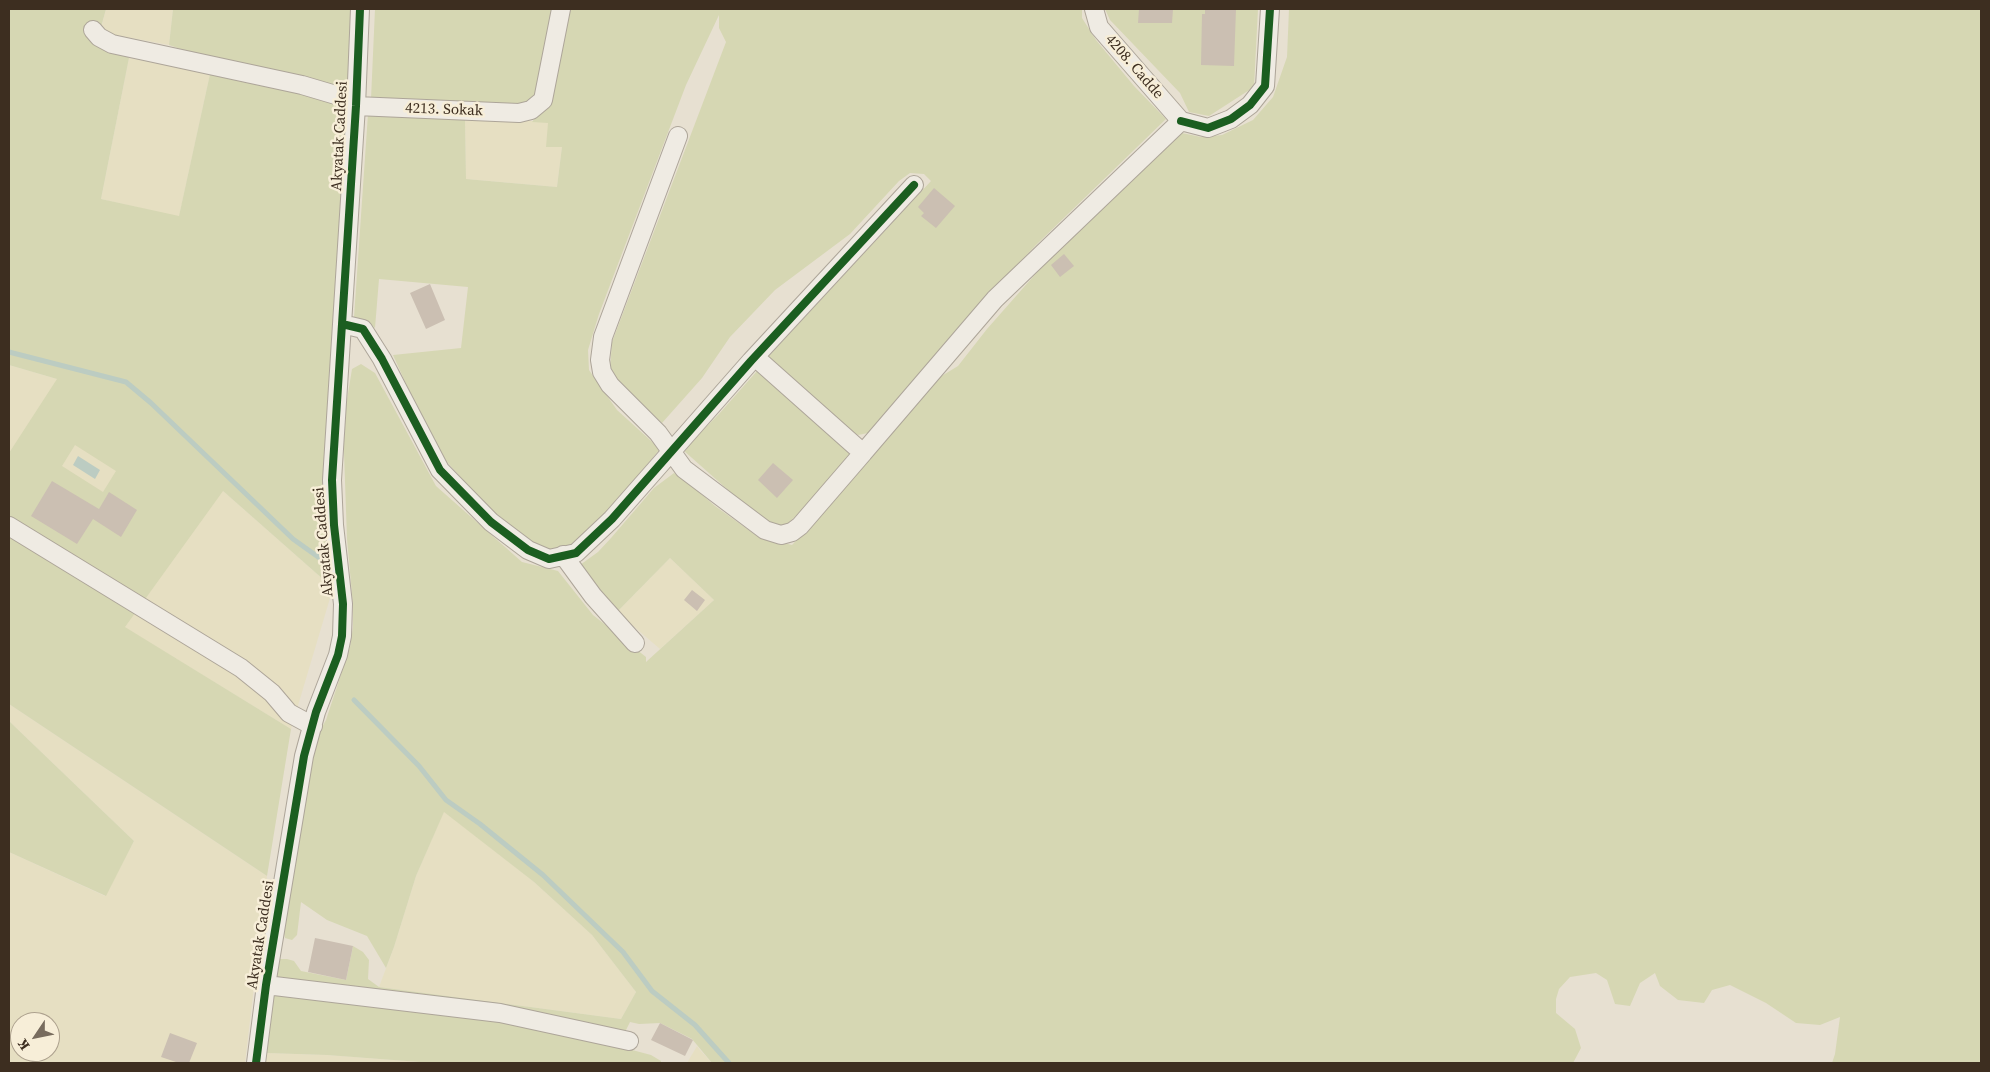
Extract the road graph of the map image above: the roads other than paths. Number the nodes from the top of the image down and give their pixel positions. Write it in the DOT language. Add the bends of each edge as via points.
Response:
graph roads {
  1 [pos="360,9"];
  2 [pos="561,9"];
  3 [pos="1094,9"];
  4 [pos="1270,9"];
  5 [pos="93,30"];
  6 [pos="356,103"];
  7 [pos="1181,121"];
  8 [pos="678,136"];
  9 [pos="914,185"];
  10 [pos="342,324"];
  11 [pos="755,357"];
  12 [pos="672,452"];
  13 [pos="863,454"];
  14 [pos="9,526"];
  15 [pos="563,555"];
  16 [pos="635,643"];
  17 [pos="312,726"];
  18 [pos="266,985"];
  19 [pos="629,1041"];
  20 [pos="256,1063"];
  1 -- 6 [label="street, Akyatak Caddesi"];
  2 -- 6 [label="street, 4213. Sokak" via="543,100 532,110 519,113"];
  3 -- 7 [label="street, 4208. Cadde" via="1099,27"];
  4 -- 7 [label="street" via="1265,86 1250,105 1231,119 1208,128"];
  5 -- 6 [label="street, 4213. Sokak" via="112,44 302,85"];
  6 -- 10 [label="street, Akyatak Caddesi"];
  7 -- 13 [label="street" via="995,299"];
  8 -- 12 [label="street" via="603,337 600,360 602,372 610,385 658,433"];
  9 -- 11 [label="street"];
  10 -- 15 [label="street" via="364,330 440,470 491,522 528,550 549,559"];
  10 -- 17 [label="street, Akyatak Caddesi" via="332,480 343,604 342,636"];
  11 -- 12 [label="street"];
  11 -- 13 [label="street"];
  12 -- 13 [label="street" via="684,469 765,530 781,535 800,526"];
  12 -- 15 [label="street" via="612,519 576,553"];
  14 -- 17 [label="street" via="241,668 272,693 289,713"];
  15 -- 16 [label="street" via="593,596"];
  17 -- 18 [label="street, Akyatak Caddesi" via="304,756"];
  18 -- 19 [label="street" via="500,1013"];
  18 -- 20 [label="street, Akyatak Caddesi"];
}
